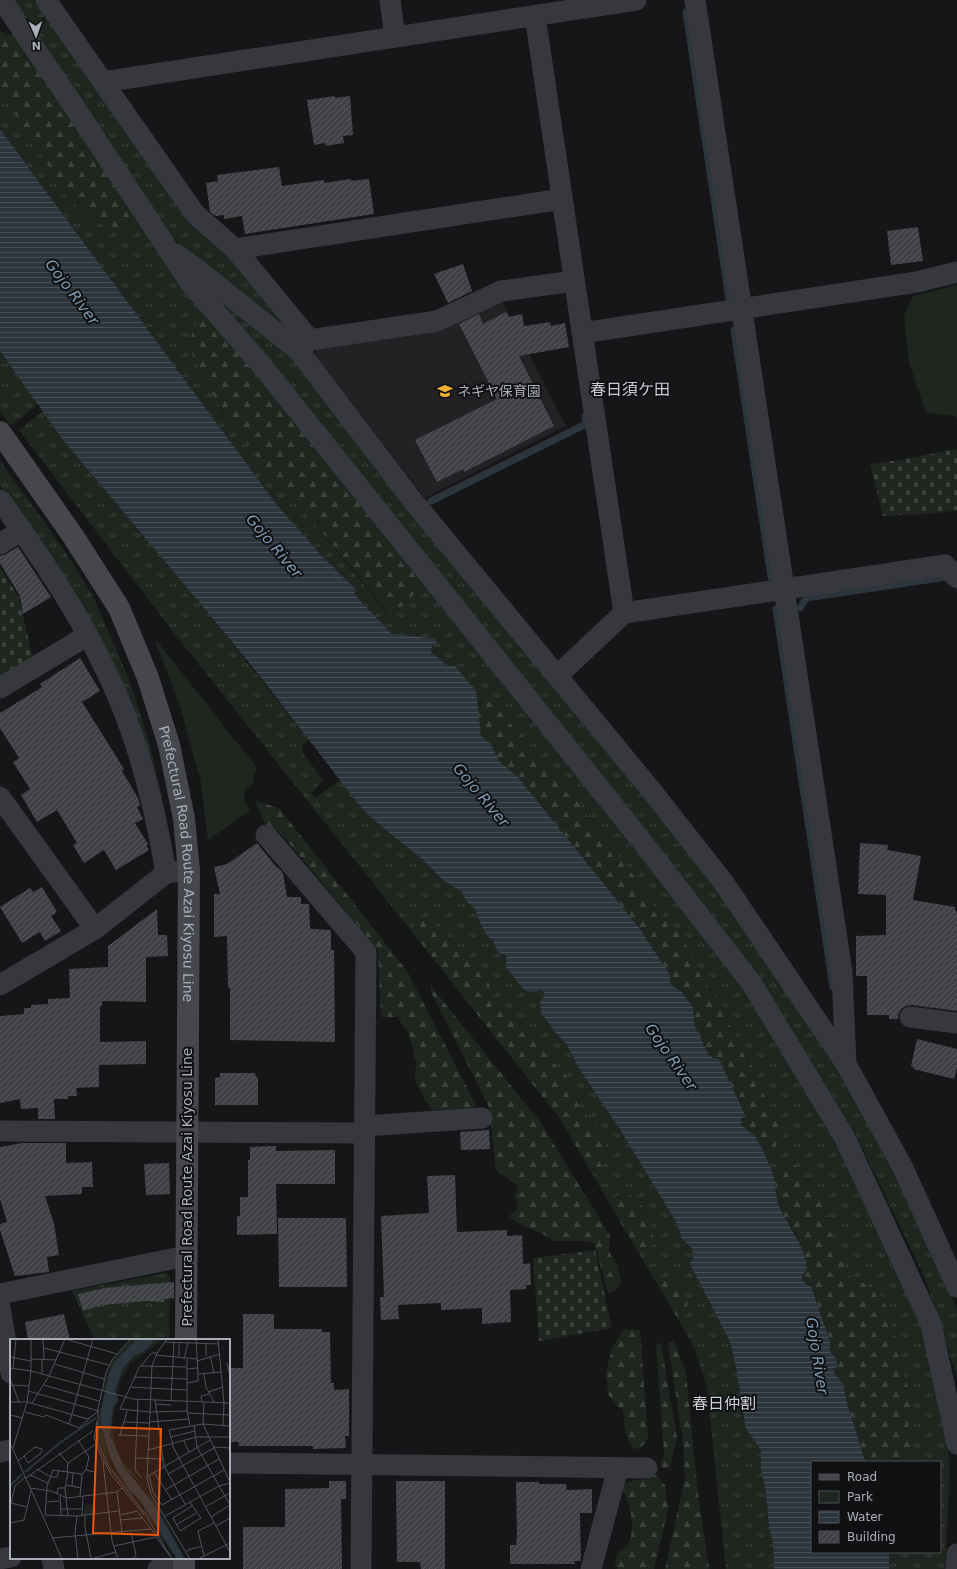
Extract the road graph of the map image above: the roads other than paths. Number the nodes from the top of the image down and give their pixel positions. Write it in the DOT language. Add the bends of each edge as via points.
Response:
graph roads {
  1 [pos="2,0"];
  2 [pos="46,0"];
  3 [pos="390,0"];
  4 [pos="636,0"];
  5 [pos="695,0"];
  6 [pos="535,16"];
  7 [pos="395,37"];
  8 [pos="103,82"];
  9 [pos="562,199"];
  10 [pos="165,246"];
  11 [pos="235,249"];
  12 [pos="957,272"];
  13 [pos="574,281"];
  14 [pos="742,309"];
  15 [pos="582,333"];
  16 [pos="304,345"];
  17 [pos="0,432"];
  18 [pos="0,500"];
  19 [pos="22,530"];
  20 [pos="0,544"];
  21 [pos="957,578"];
  22 [pos="784,590"];
  23 [pos="624,613"];
  24 [pos="88,635"];
  25 [pos="557,676"];
  26 [pos="0,688"];
  27 [pos="0,797"];
  28 [pos="266,835"];
  29 [pos="189,870"];
  30 [pos="166,873"];
  31 [pos="95,929"];
  32 [pos="0,985"];
  33 [pos="910,1017"];
  34 [pos="957,1023"];
  35 [pos="846,1064"];
  36 [pos="482,1118"];
  37 [pos="364,1129"];
  38 [pos="0,1131"];
  39 [pos="187,1132"];
  40 [pos="186,1256"];
  41 [pos="957,1288"];
  42 [pos="0,1294"];
  43 [pos="0,1307"];
  44 [pos="186,1339"];
  45 [pos="10,1367"];
  46 [pos="957,1444"];
  47 [pos="10,1450"];
  48 [pos="0,1452"];
  49 [pos="230,1463"];
  50 [pos="362,1465"];
  51 [pos="618,1468"];
  52 [pos="647,1468"];
  53 [pos="957,1554"];
  54 [pos="10,1557"];
  55 [pos="0,1559"];
  56 [pos="52,1559"];
  57 [pos="184,1564"];
  58 [pos="54,1569"];
  59 [pos="158,1569"];
  60 [pos="362,1569"];
  61 [pos="591,1569"];
  62 [pos="956,1569"];
  1 -- 10 [label="street"];
  2 -- 8 [label="street"];
  3 -- 7 [label="street"];
  4 -- 6 [label="street"];
  5 -- 14 [label="street"];
  6 -- 7 [label="street"];
  6 -- 9 [label="street"];
  7 -- 8 [label="street"];
  8 -- 11 [label="street" via="194,214"];
  9 -- 11 [label="street"];
  9 -- 13 [label="street"];
  10 -- 16 [label="street"];
  10 -- 46 [label="street" via="191,284 269,374 639,838 752,984 845,1138 932,1324"];
  11 -- 16 [label="street"];
  12 -- 14 [label="street" via="917,282"];
  13 -- 15 [label="street"];
  13 -- 16 [label="street" via="501,291 437,321"];
  14 -- 15 [label="street"];
  14 -- 22 [label="street"];
  15 -- 23 [label="street"];
  16 -- 25 [label="street" via="413,501"];
  17 -- 29 [label="main road, Prefectural Road Route Azai Kiyosu Line" via="73,536 119,608 148,678 169,744 184,819"];
  18 -- 19 [label="street"];
  19 -- 20 [label="street"];
  19 -- 24 [label="street"];
  21 -- 22 [label="street" via="945,566"];
  22 -- 23 [label="street"];
  22 -- 35 [label="street" via="842,972"];
  23 -- 25 [label="street"];
  24 -- 26 [label="street"];
  24 -- 30 [label="street" via="119,700 137,748 155,812"];
  25 -- 35 [label="street" via="724,882"];
  27 -- 31 [label="street"];
  28 -- 37 [label="street" via="366,952"];
  29 -- 30 [label="street"];
  29 -- 39 [label="main road, Prefectural Road Route Azai Kiyosu Line"];
  30 -- 31 [label="street"];
  31 -- 32 [label="street"];
  33 -- 34 [label="street"];
  35 -- 41 [label="street" via="903,1168"];
  36 -- 37 [label="street"];
  37 -- 39 [label="street"];
  37 -- 50 [label="street"];
  38 -- 39 [label="street"];
  39 -- 40 [label="main road, Prefectural Road Route Azai Kiyosu Line"];
  40 -- 42 [label="street"];
  40 -- 44 [label="main road, Prefectural Road Route Azai Kiyosu Line"];
  43 -- 45 [label="street"];
  47 -- 48 [label="street"];
  49 -- 50 [label="street"];
  50 -- 51 [label="street"];
  50 -- 60 [label="street"];
  51 -- 52 [label="street"];
  51 -- 61 [label="street"];
  53 -- 62 [label="street"];
  54 -- 55 [label="street"];
  56 -- 58 [label="street"];
  57 -- 59 [label="street"];
}
